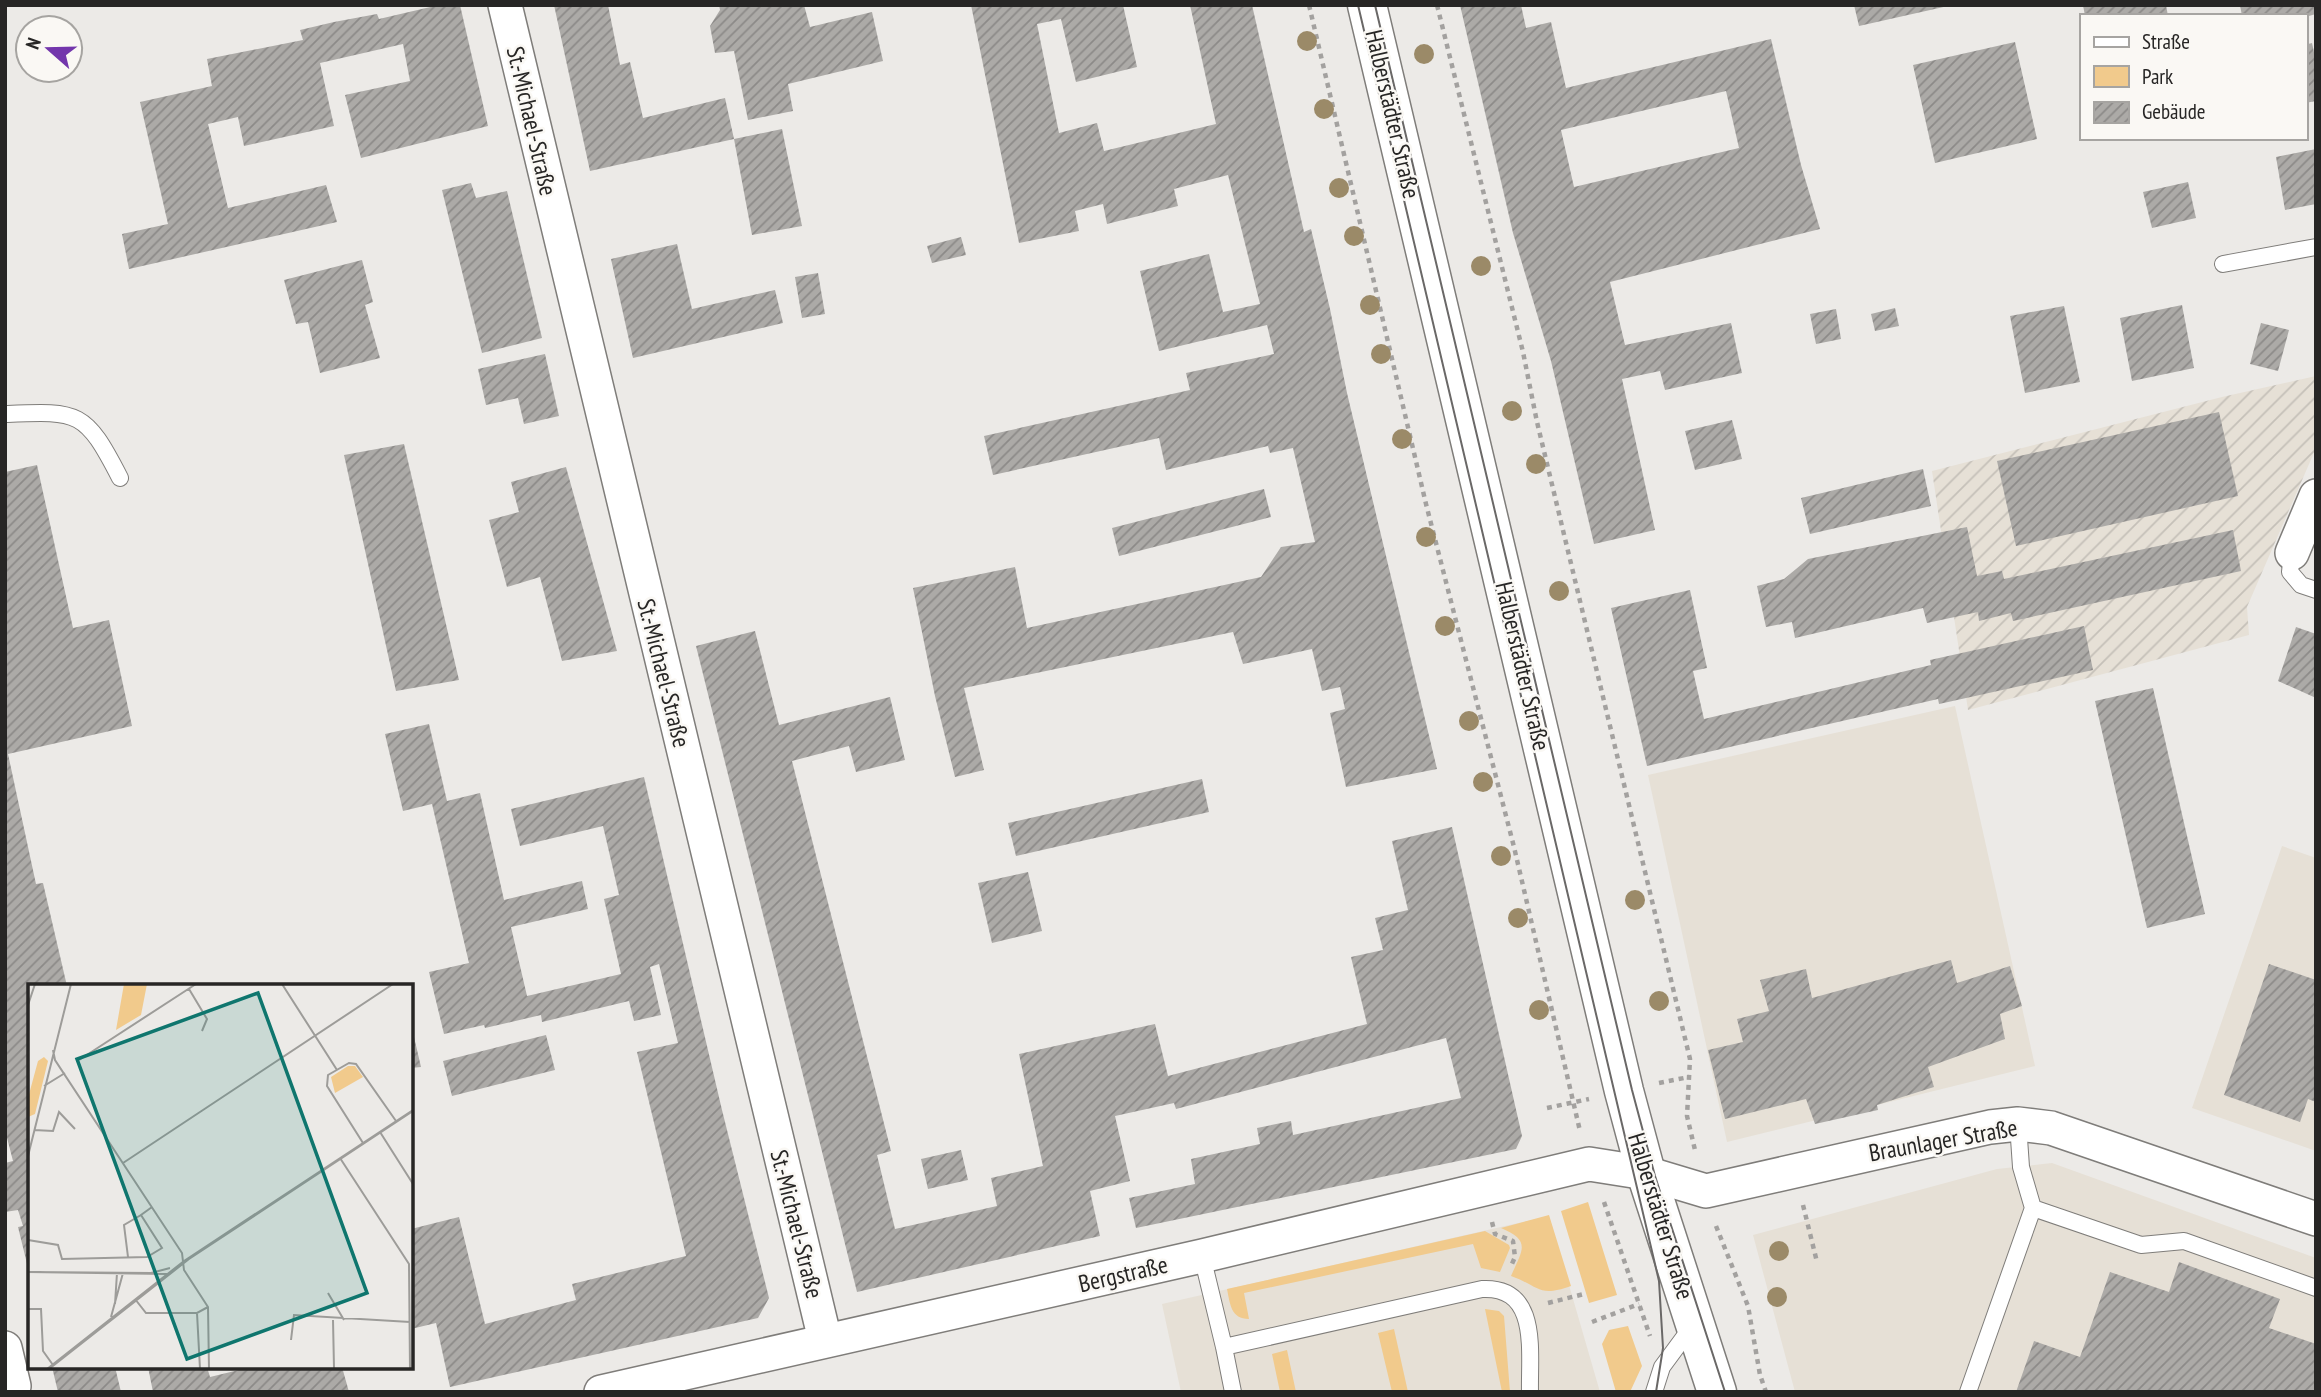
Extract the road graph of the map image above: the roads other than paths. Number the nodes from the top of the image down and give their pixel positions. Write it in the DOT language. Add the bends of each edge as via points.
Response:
graph roads {
  1 [pos="505,5"];
  2 [pos="1367,5"];
  3 [pos="2316,247"];
  4 [pos="2223,264"];
  5 [pos="5,414"];
  6 [pos="120,478"];
  7 [pos="2316,496"];
  8 [pos="2292,553"];
  9 [pos="2316,590"];
  10 [pos="2018,1124"];
  11 [pos="1646,1173"];
  12 [pos="2034,1208"];
  13 [pos="2316,1219"];
  14 [pos="1202,1256"];
  15 [pos="2316,1288"];
  16 [pos="1695,1323"];
  17 [pos="824,1340"];
  18 [pos="5,1348"];
  19 [pos="1224,1348"];
  20 [pos="14,1386"];
  21 [pos="601,1392"];
  22 [pos="1233,1392"];
  23 [pos="1530,1392"];
  24 [pos="1654,1392"];
  25 [pos="1717,1392"];
  26 [pos="1968,1392"];
  1 -- 17 [label="street, St.-Michael-Straße"];
  2 -- 11 [label="street, Halberstädter Straße"];
  3 -- 4 [label="lane"];
  5 -- 6 [label="lane" via="50,412 74,417 88,425"];
  7 -- 8 [label="street"];
  8 -- 9 [label="lane" via="2290,572 2301,585"];
  10 -- 11 [label="street, Braunlager Straße" via="1706,1191"];
  10 -- 12 [label="lane" via="2021,1167"];
  10 -- 13 [label="street, Braunlager Straße" via="2051,1128"];
  11 -- 14 [label="street, Bergstraße" via="1589,1164"];
  11 -- 16 [label="street, Halberstädter Straße"];
  12 -- 15 [label="lane" via="2141,1245 2184,1241"];
  12 -- 26 [label="lane"];
  14 -- 17 [label="street, Bergstraße"];
  14 -- 19 [label="lane"];
  16 -- 24 [label="lane, Halberstädter Straße" via="1661,1367"];
  16 -- 25 [label="street, Halberstädter Straße"];
  17 -- 21 [label="street, Bergstraße"];
  18 -- 20 [label="street"];
  19 -- 22 [label="lane"];
  19 -- 23 [label="lane" via="1500,1289 1523,1310 1529,1327"];
}
